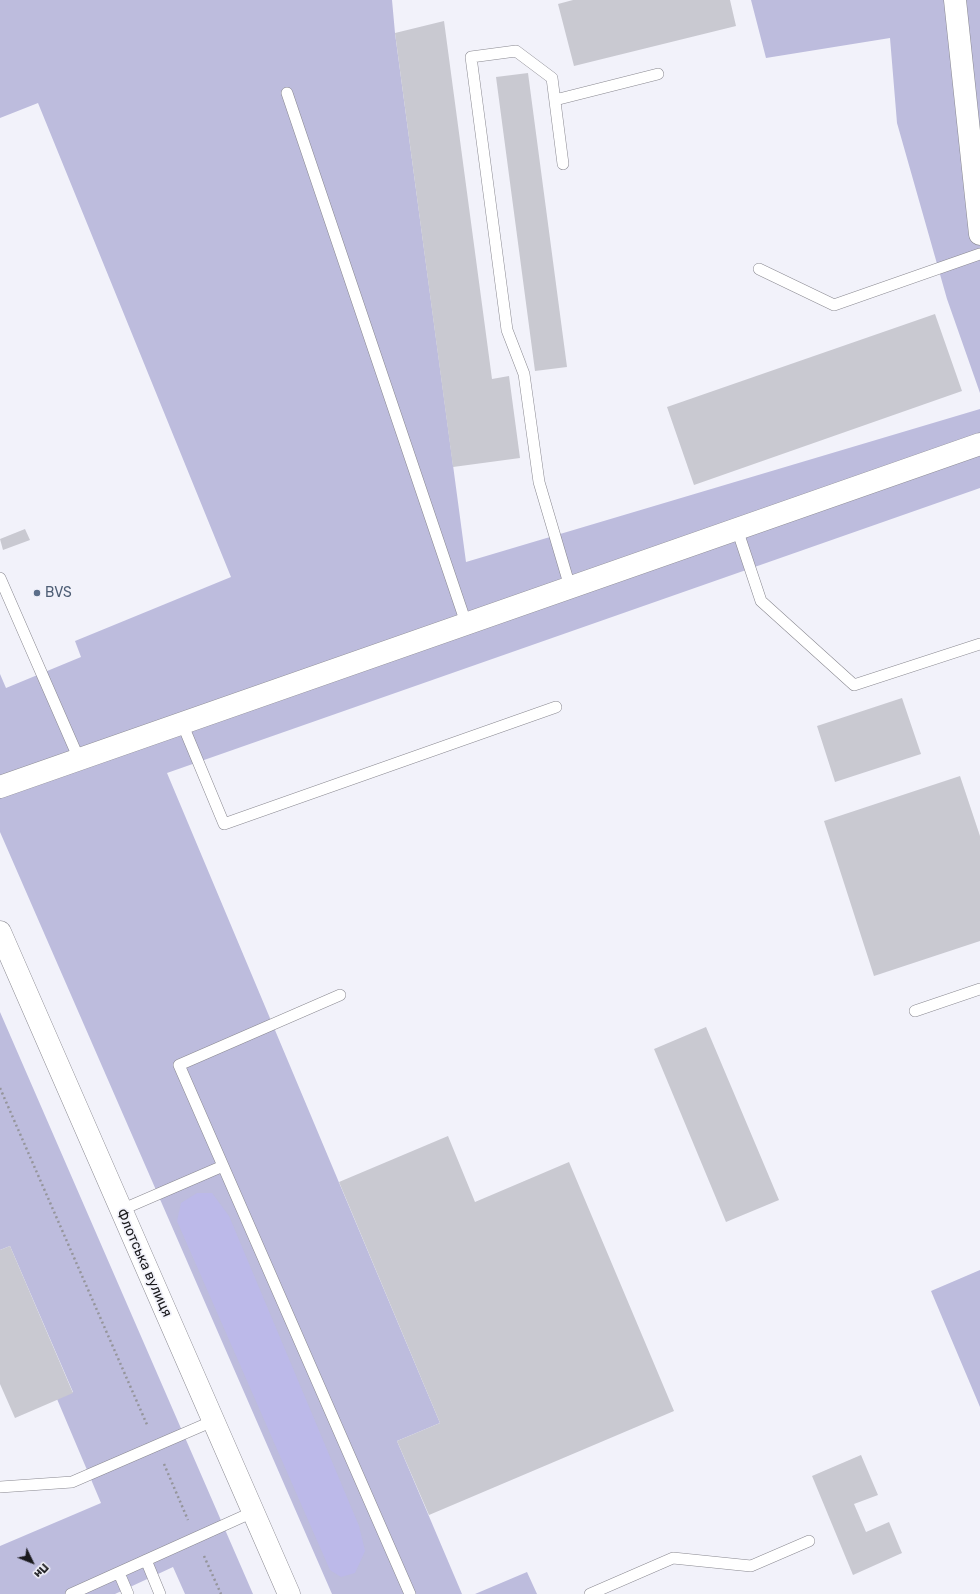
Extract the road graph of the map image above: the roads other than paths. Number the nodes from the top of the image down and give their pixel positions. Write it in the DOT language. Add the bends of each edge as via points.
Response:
graph roads {
  1 [pos="955,0"];
  2 [pos="658,74"];
  3 [pos="287,92"];
  4 [pos="555,100"];
  5 [pos="563,164"];
  6 [pos="980,234"];
  7 [pos="980,254"];
  8 [pos="759,269"];
  9 [pos="980,444"];
  10 [pos="737,529"];
  11 [pos="0,578"];
  12 [pos="570,587"];
  13 [pos="466,623"];
  14 [pos="980,644"];
  15 [pos="556,707"];
  16 [pos="182,723"];
  17 [pos="79,759"];
  18 [pos="0,787"];
  19 [pos="0,932"];
  20 [pos="980,989"];
  21 [pos="340,995"];
  22 [pos="914,1011"];
  23 [pos="223,1166"];
  24 [pos="121,1210"];
  25 [pos="213,1421"];
  26 [pos="0,1487"];
  27 [pos="253,1512"];
  28 [pos="809,1541"];
  29 [pos="146,1560"];
  30 [pos="118,1573"];
  31 [pos="71,1594"];
  32 [pos="128,1594"];
  33 [pos="160,1594"];
  34 [pos="288,1594"];
  35 [pos="410,1594"];
  36 [pos="590,1594"];
  1 -- 6 [label="street"];
  2 -- 4 [label="lane"];
  3 -- 13 [label="lane"];
  4 -- 5 [label="lane"];
  4 -- 12 [label="lane" via="552,78 516,51 471,57 507,330 524,374 539,482"];
  7 -- 8 [label="lane" via="834,305"];
  9 -- 10 [label="street"];
  10 -- 12 [label="street"];
  10 -- 14 [label="lane" via="761,602 854,685"];
  11 -- 17 [label="lane"];
  12 -- 13 [label="street"];
  13 -- 16 [label="street"];
  15 -- 16 [label="lane" via="224,824"];
  16 -- 17 [label="street"];
  17 -- 18 [label="street"];
  19 -- 24 [label="street, Флотська вулиця"];
  20 -- 22 [label="lane"];
  21 -- 23 [label="lane" via="179,1065"];
  23 -- 24 [label="lane"];
  23 -- 35 [label="lane"];
  24 -- 25 [label="street, Флотська вулиця"];
  25 -- 26 [label="lane" via="72,1482"];
  25 -- 27 [label="street, Флотська вулиця"];
  27 -- 29 [label="lane"];
  27 -- 34 [label="street, Флотська вулиця"];
  28 -- 36 [label="lane" via="751,1566 673,1558"];
  29 -- 30 [label="lane"];
  29 -- 33 [label="lane"];
  30 -- 31 [label="lane"];
  30 -- 32 [label="lane"];
}
